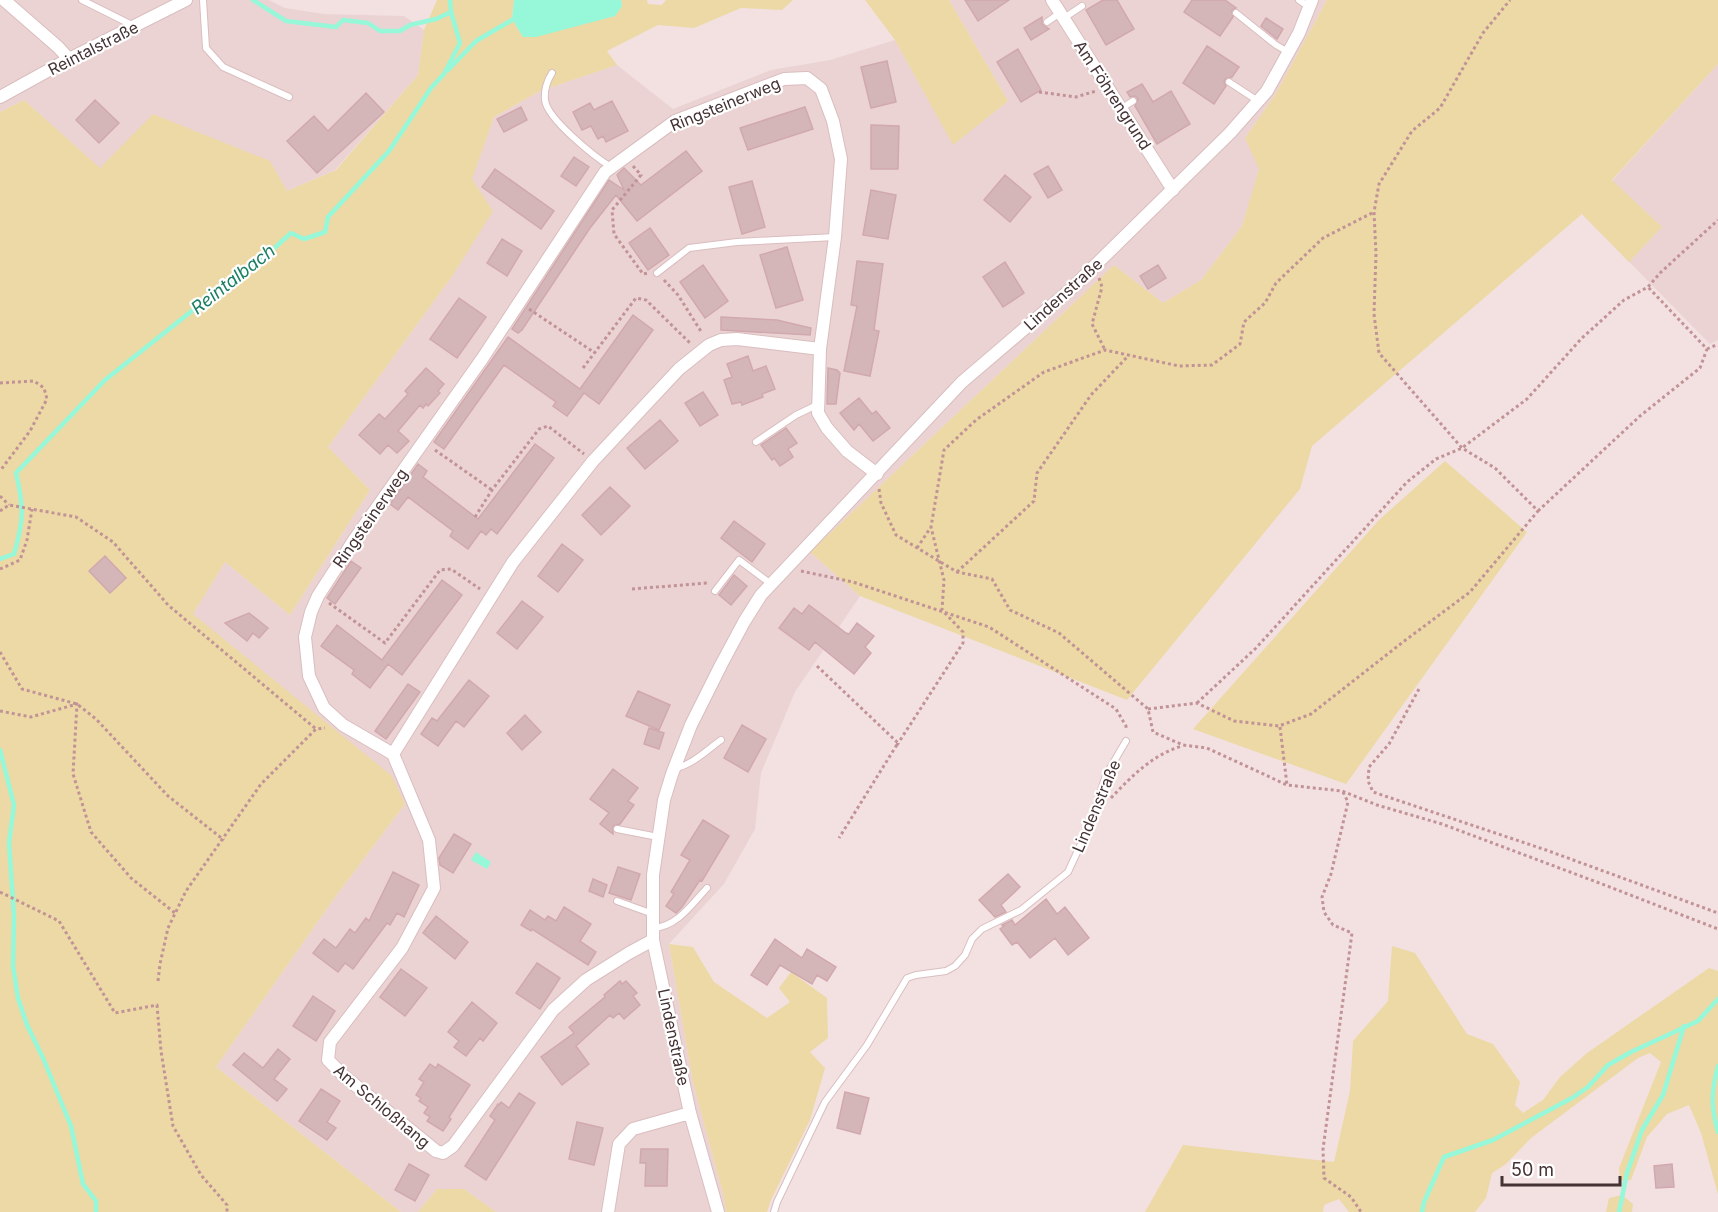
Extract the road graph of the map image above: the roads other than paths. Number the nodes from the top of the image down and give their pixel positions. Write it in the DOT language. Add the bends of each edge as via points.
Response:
graph roads {
  1 [pos="4,0"];
  2 [pos="82,0"];
  3 [pos="186,0"];
  4 [pos="203,0"];
  5 [pos="1052,0"];
  6 [pos="1307,2"];
  7 [pos="1082,6"];
  8 [pos="1236,14"];
  9 [pos="1062,16"];
  10 [pos="1047,22"];
  11 [pos="134,26"];
  12 [pos="1289,52"];
  13 [pos="69,59"];
  14 [pos="552,73"];
  15 [pos="1229,82"];
  16 [pos="2,93"];
  17 [pos="289,97"];
  18 [pos="1133,101"];
  19 [pos="1258,101"];
  20 [pos="1121,109"];
  21 [pos="612,167"];
  22 [pos="1173,190"];
  23 [pos="835,237"];
  24 [pos="657,273"];
  25 [pos="820,349"];
  26 [pos="819,404"];
  27 [pos="756,442"];
  28 [pos="877,474"];
  29 [pos="771,584"];
  30 [pos="716,589"];
  31 [pos="721,740"];
  32 [pos="1126,741"];
  33 [pos="393,754"];
  34 [pos="674,768"];
  35 [pos="617,829"];
  36 [pos="658,837"];
  37 [pos="707,888"];
  38 [pos="617,901"];
  39 [pos="653,914"];
  40 [pos="653,934"];
  41 [pos="690,1113"];
  42 [pos="608,1212"];
  43 [pos="718,1212"];
  44 [pos="774,1212"];
  1 -- 13 [label="street"];
  2 -- 11 [label="lane"];
  3 -- 11 [label="street, Reintalstraße"];
  4 -- 17 [label="lane" via="206,48 223,67"];
  5 -- 9 [label="street, Am Föhrengrund"];
  6 -- 12 [label="street, Lindenstraße"];
  7 -- 9 [label="lane"];
  8 -- 12 [label="lane"];
  9 -- 10 [label="lane"];
  9 -- 20 [label="street, Am Föhrengrund"];
  11 -- 13 [label="street, Reintalstraße"];
  12 -- 19 [label="street, Lindenstraße"];
  13 -- 16 [label="street, Reintalstraße"];
  14 -- 21 [label="lane" via="545,101 549,109 580,144"];
  15 -- 19 [label="lane"];
  18 -- 20 [label="lane"];
  19 -- 22 [label="street, Lindenstraße"];
  20 -- 22 [label="street, Am Föhrengrund"];
  21 -- 23 [label="street, Ringsteinerweg" via="675,121 784,79 807,78 821,89 841,159"];
  21 -- 33 [label="street, Ringsteinerweg" via="354,540 311,612 305,637 309,676 324,708 343,725"];
  22 -- 28 [label="street, Lindenstraße" via="1071,289 962,382"];
  23 -- 24 [label="lane" via="689,248"];
  23 -- 25 [label="street, Ringsteinerweg"];
  25 -- 26 [label="street, Ringsteinerweg"];
  25 -- 33 [label="street" via="721,340 679,369 593,460 513,562"];
  26 -- 27 [label="lane"];
  26 -- 28 [label="street, Ringsteinerweg" via="827,428 847,451"];
  28 -- 29 [label="street, Lindenstraße"];
  29 -- 30 [label="lane" via="739,560"];
  29 -- 34 [label="street, Lindenstraße" via="744,622 691,725"];
  31 -- 34 [label="lane"];
  32 -- 44 [label="lane, Lindenstraße" via="1106,775 1091,822 1068,872 1021,909 982,929 955,966 907,978 867,1045 825,1102"];
  33 -- 40 [label="street, Am Schloßhang" via="429,840 434,888 402,948 330,1042 328,1060 436,1150 443,1152 453,1146 553,1011 586,980"];
  34 -- 36 [label="street, Lindenstraße"];
  35 -- 36 [label="lane"];
  36 -- 39 [label="street, Lindenstraße"];
  37 -- 40 [label="lane" via="678,919"];
  38 -- 39 [label="lane"];
  39 -- 40 [label="street, Lindenstraße"];
  40 -- 41 [label="street, Lindenstraße"];
  41 -- 42 [label="street" via="633,1129 619,1144"];
  41 -- 43 [label="street, Lindenstraße"];
}
